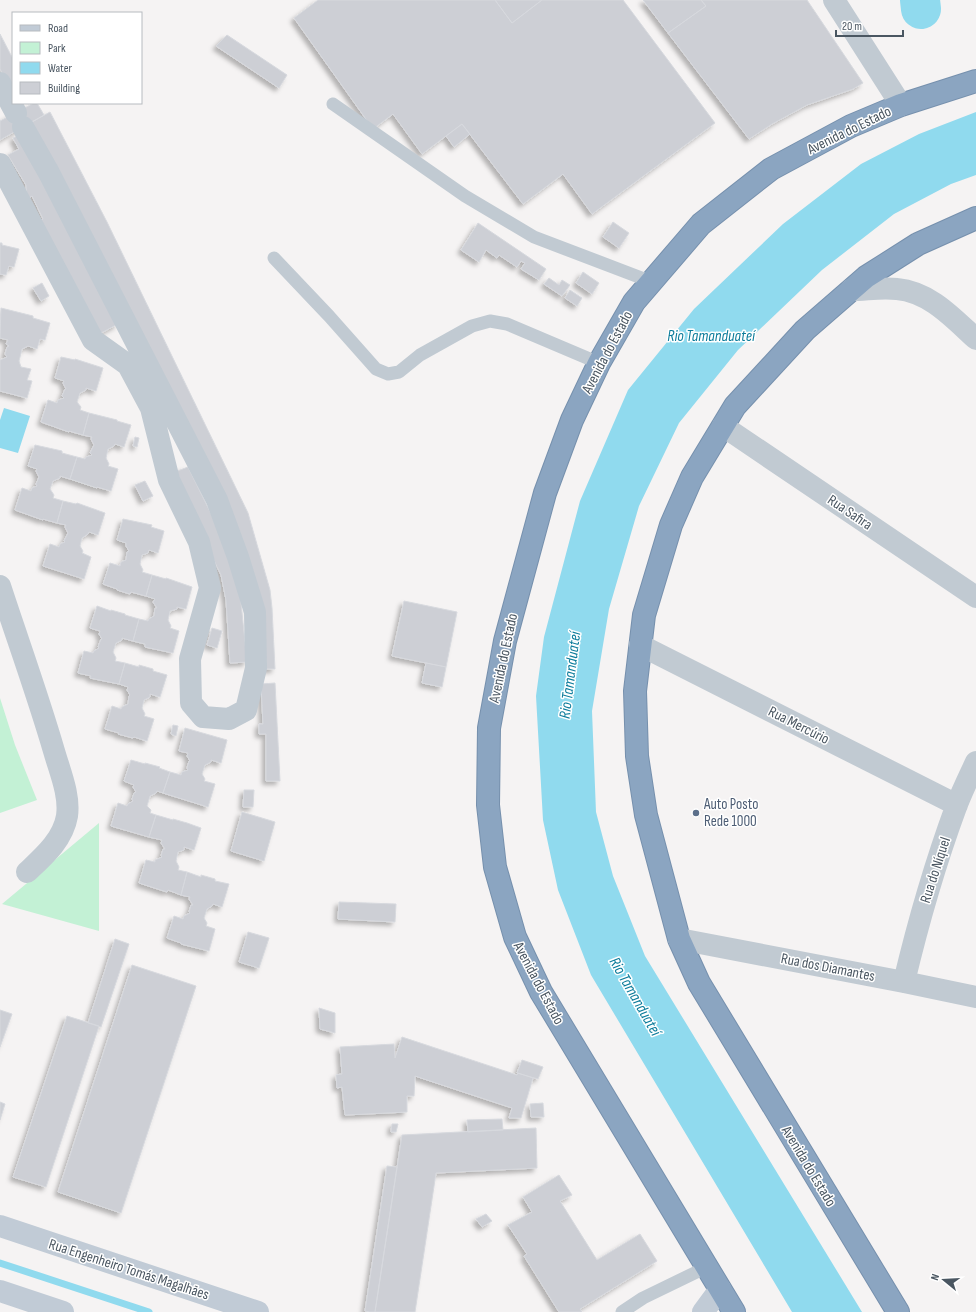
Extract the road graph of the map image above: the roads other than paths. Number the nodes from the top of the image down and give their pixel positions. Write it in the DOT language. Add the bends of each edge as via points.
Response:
graph roads {
  1 [pos="834,0"];
  2 [pos="976,81"];
  3 [pos="0,83"];
  4 [pos="333,104"];
  5 [pos="901,105"];
  6 [pos="0,164"];
  7 [pos="976,218"];
  8 [pos="274,258"];
  9 [pos="652,282"];
  10 [pos="851,290"];
  11 [pos="976,338"];
  12 [pos="599,363"];
  13 [pos="723,426"];
  14 [pos="0,586"];
  15 [pos="976,597"];
  16 [pos="640,645"];
  17 [pos="976,762"];
  18 [pos="957,805"];
  19 [pos="27,872"];
  20 [pos="679,939"];
  21 [pos="904,982"];
  22 [pos="976,997"];
  23 [pos="0,1226"];
  24 [pos="707,1267"];
  25 [pos="720,1289"];
  26 [pos="0,1291"];
  27 [pos="63,1312"];
  28 [pos="258,1312"];
  29 [pos="622,1312"];
  30 [pos="703,1312"];
  31 [pos="734,1312"];
  32 [pos="898,1312"];
  1 -- 5 [label="street"];
  2 -- 5 [label="highway, Avenida do Estado"];
  3 -- 6 [label="street" via="123,315 217,500 238,557 255,612 256,668 246,710 229,719 203,716 191,703 190,659 210,588 199,542 169,480 151,408 128,365 93,340"];
  4 -- 9 [label="lane" via="465,196 534,237"];
  5 -- 9 [label="highway, Avenida do Estado" via="851,126 771,169 701,224"];
  7 -- 10 [label="highway, Avenida do Estado" via="918,244 866,277"];
  8 -- 12 [label="lane" via="376,369 388,374 399,372 420,355 472,326 490,321 507,324"];
  9 -- 12 [label="highway, Avenida do Estado" via="634,302"];
  10 -- 11 [label="street" via="897,289 915,293 935,302"];
  10 -- 13 [label="highway, Avenida do Estado" via="805,330 735,406"];
  12 -- 24 [label="highway, Avenida do Estado" via="572,420 545,493 505,641 489,728 489,821 495,867 515,937 541,992"];
  13 -- 15 [label="street, Rua Safira"];
  13 -- 16 [label="highway, Avenida do Estado" via="692,477 671,525 644,615"];
  14 -- 19 [label="street" via="66,793 67,816 62,832 50,850"];
  16 -- 18 [label="street, Rua Mercúrio"];
  16 -- 20 [label="highway, Avenida do Estado" via="635,691 637,756 646,815"];
  17 -- 18 [label="street, Rua do Níquel"];
  18 -- 21 [label="street, Rua do Níquel" via="919,923"];
  20 -- 21 [label="street, Rua dos Diamantes"];
  20 -- 32 [label="highway, Avenida do Estado" via="699,983"];
  21 -- 22 [label="street, Rua dos Diamantes"];
  23 -- 28 [label="street, Rua Engenheiro Tomás Magalhães"];
  24 -- 25 [label="highway, Avenida do Estado"];
  24 -- 29 [label="lane" via="643,1298"];
  25 -- 30 [label="street"];
  25 -- 31 [label="highway, Avenida do Estado"];
  26 -- 27 [label="street"];
}
